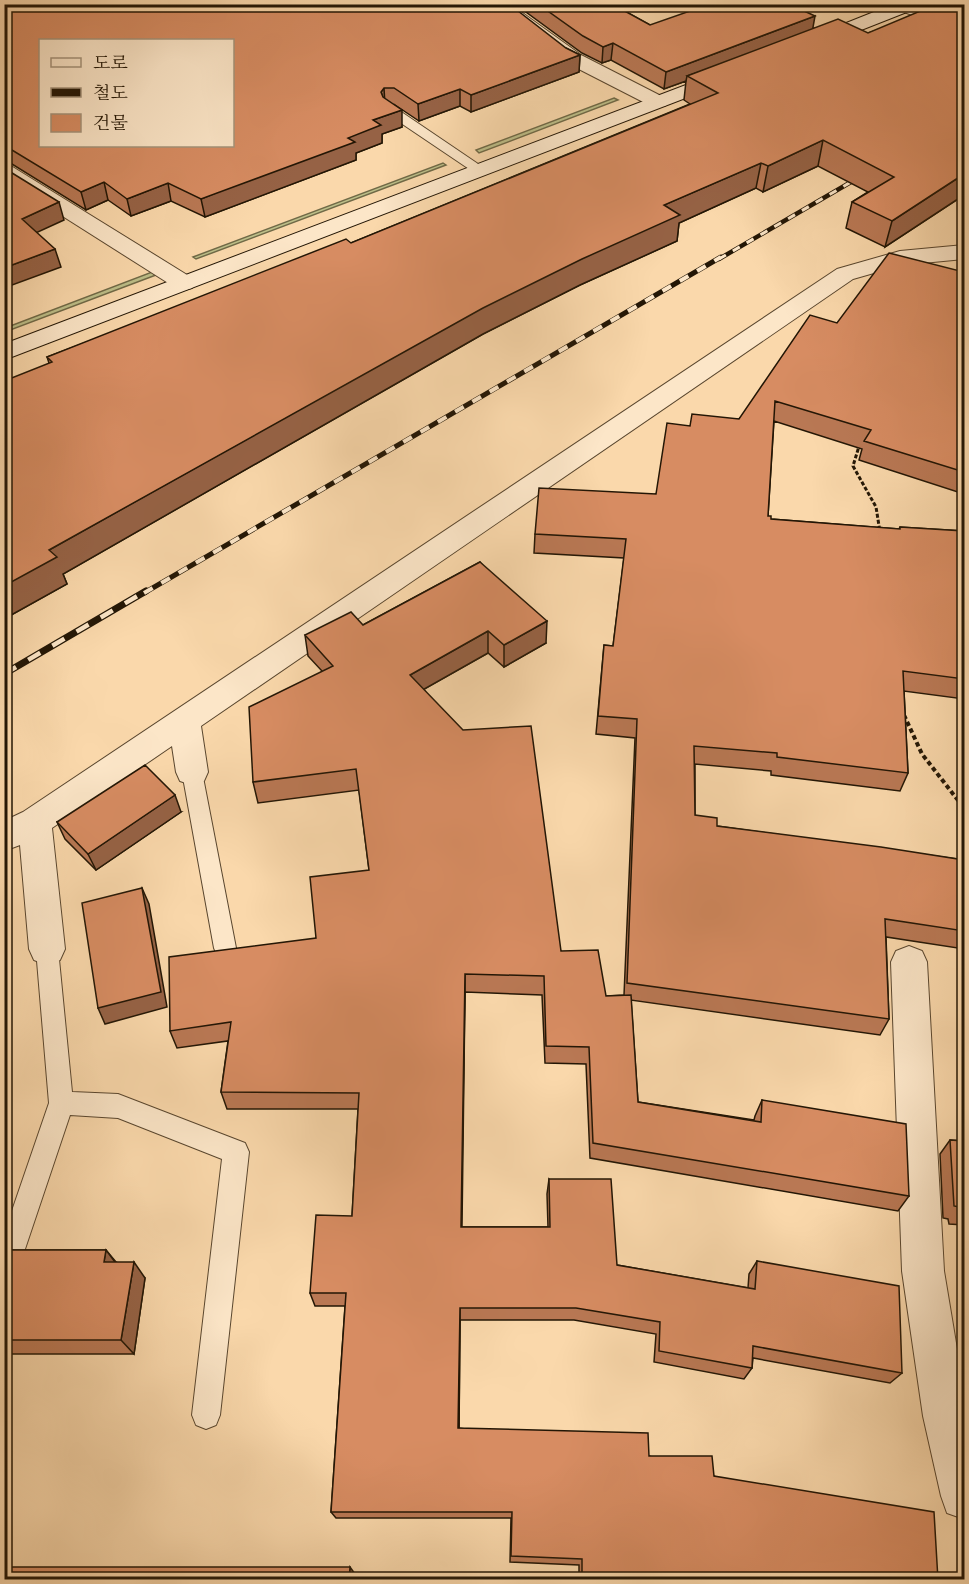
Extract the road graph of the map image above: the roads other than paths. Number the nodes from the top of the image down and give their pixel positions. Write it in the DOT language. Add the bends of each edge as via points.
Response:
graph roads {
  1 [pos="498,4"];
  2 [pos="907,6"];
  3 [pos="964,32"];
  4 [pos="792,50"];
  5 [pos="747,67"];
  6 [pos="658,102"];
  7 [pos="390,110"];
  8 [pos="4,170"];
  9 [pos="480,170"];
  10 [pos="964,252"];
  11 [pos="184,283"];
  12 [pos="4,352"];
  13 [pos="184,721"];
  14 [pos="192,772"];
  15 [pos="35,822"];
  16 [pos="4,837"];
  17 [pos="225,948"];
  18 [pos="47,949"];
  19 [pos="909,962"];
  20 [pos="61,1103"];
  21 [pos="13,1249"];
  22 [pos="206,1415"];
  23 [pos="964,1496"];
  1 -- 6 [label="street" via="574,59"];
  2 -- 3 [label="lane"];
  2 -- 4 [label="street"];
  5 -- 6 [label="street"];
  6 -- 9 [label="street"];
  7 -- 9 [label="lane"];
  8 -- 11 [label="street"];
  9 -- 11 [label="street"];
  10 -- 13 [label="street" via="900,258 845,274"];
  11 -- 12 [label="street"];
  13 -- 14 [label="street"];
  13 -- 15 [label="street"];
  14 -- 17 [label="lane"];
  15 -- 16 [label="street"];
  15 -- 18 [label="street"];
  18 -- 20 [label="lane"];
  19 -- 23 [label="street" via="922,1271 946,1416"];
  20 -- 21 [label="lane"];
  20 -- 22 [label="lane" via="118,1106 236,1152"];
}
